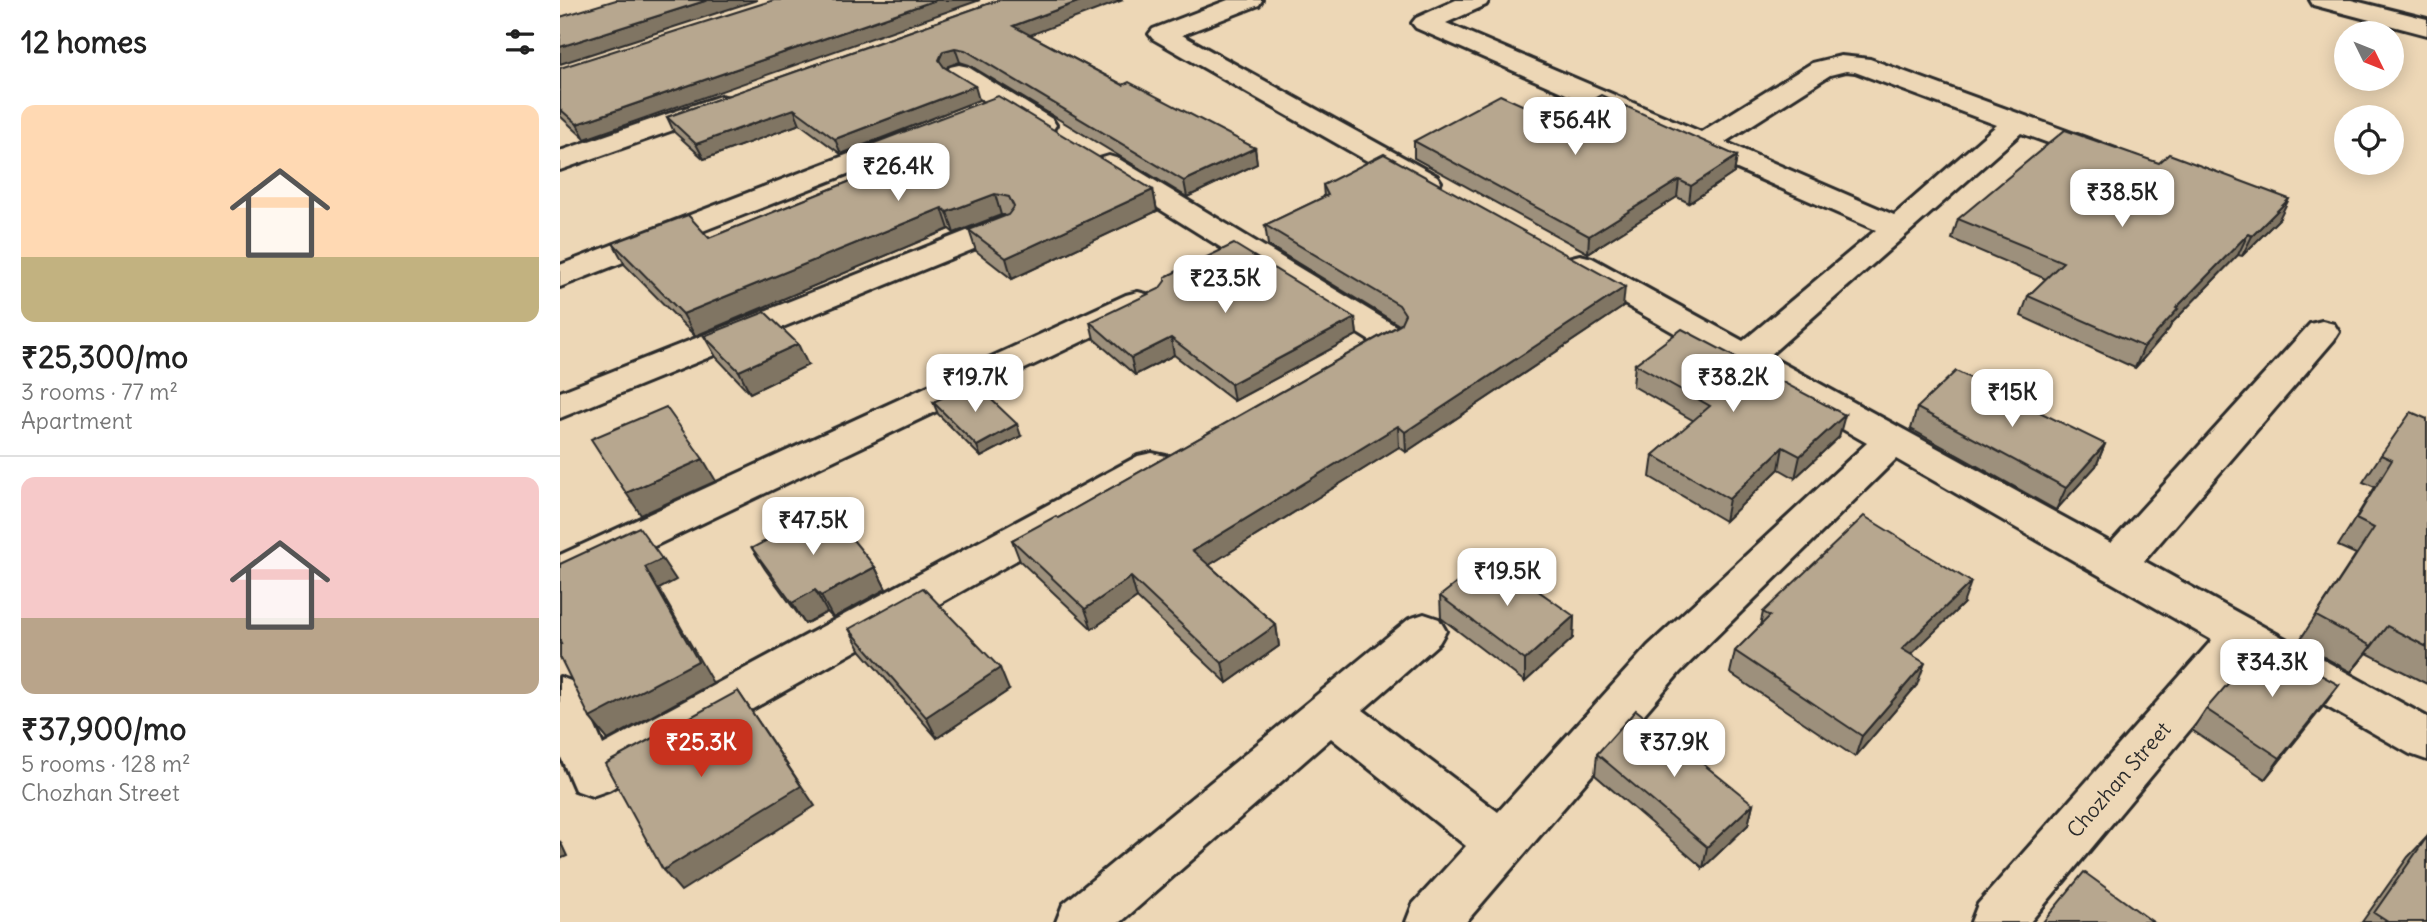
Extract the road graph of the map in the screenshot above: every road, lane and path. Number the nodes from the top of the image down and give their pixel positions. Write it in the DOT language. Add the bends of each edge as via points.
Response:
graph roads {
  1 [pos="1250,0"];
  2 [pos="1477,0"];
  3 [pos="2322,0"];
  4 [pos="2427,27"];
  5 [pos="959,73"];
  6 [pos="745,96"];
  7 [pos="1006,102"];
  8 [pos="968,117"];
  9 [pos="2017,122"];
  10 [pos="930,132"];
  11 [pos="1702,144"];
  12 [pos="560,161"];
  13 [pos="2125,162"];
  14 [pos="1454,197"];
  15 [pos="1002,226"];
  16 [pos="1898,228"];
  17 [pos="1548,248"];
  18 [pos="560,277"];
  19 [pos="1150,297"];
  20 [pos="2322,332"];
  21 [pos="1351,356"];
  22 [pos="1746,356"];
  23 [pos="560,406"];
  24 [pos="1892,440"];
  25 [pos="1179,451"];
  26 [pos="2116,565"];
  27 [pos="560,573"];
  28 [pos="1424,631"];
  29 [pos="2242,638"];
  30 [pos="560,696"];
  31 [pos="1330,711"];
  32 [pos="2427,740"];
  33 [pos="1501,844"];
  34 [pos="1082,922"];
  35 [pos="1432,922"];
  36 [pos="1997,922"];
  1 -- 14 [label="street" via="1162,34"];
  2 -- 11 [label="street" via="1425,23"];
  3 -- 4 [label="street"];
  5 -- 7 [label="street"];
  6 -- 12 [label="street"];
  7 -- 8 [label="street"];
  7 -- 21 [label="street" via="1387,336"];
  9 -- 11 [label="street" via="1861,65 1836,63"];
  9 -- 13 [label="street"];
  9 -- 16 [label="street"];
  10 -- 18 [label="street"];
  11 -- 16 [label="street"];
  15 -- 23 [label="street"];
  16 -- 22 [label="street"];
  17 -- 22 [label="street"];
  19 -- 27 [label="street"];
  20 -- 26 [label="street"];
  22 -- 24 [label="street"];
  24 -- 26 [label="street"];
  24 -- 33 [label="street" via="1664,659"];
  25 -- 30 [label="street" via="592,775"];
  26 -- 29 [label="street"];
  28 -- 31 [label="street"];
  29 -- 32 [label="street"];
  29 -- 36 [label="street, Chozhan Street"];
  31 -- 33 [label="street"];
  31 -- 34 [label="street"];
  33 -- 35 [label="street"];
}
